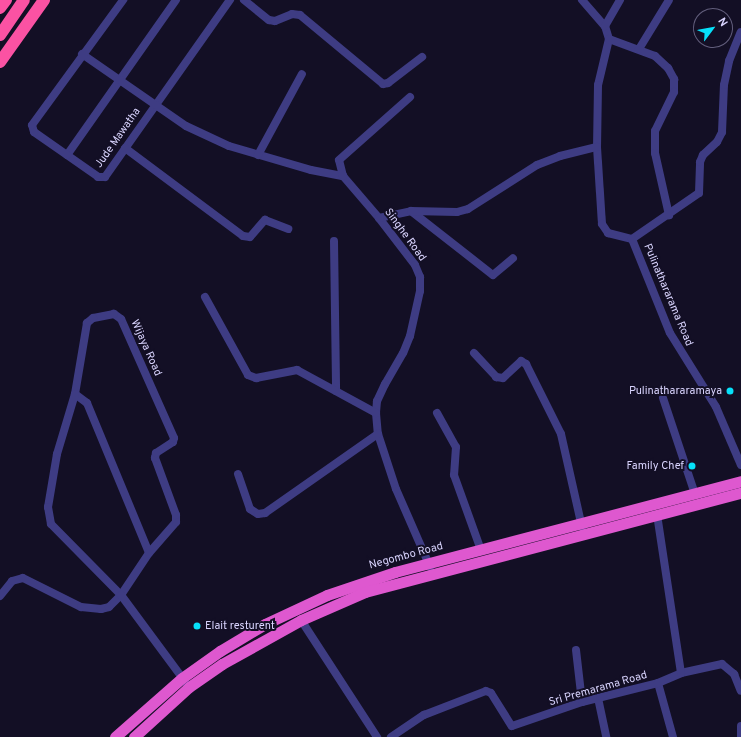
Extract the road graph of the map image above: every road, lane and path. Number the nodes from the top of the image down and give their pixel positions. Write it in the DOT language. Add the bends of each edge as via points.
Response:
graph roads {
  1 [pos="6,0"];
  2 [pos="24,0"];
  3 [pos="44,0"];
  4 [pos="123,0"];
  5 [pos="176,0"];
  6 [pos="230,0"];
  7 [pos="244,0"];
  8 [pos="582,0"];
  9 [pos="620,0"];
  10 [pos="669,0"];
  11 [pos="0,8"];
  12 [pos="605,26"];
  13 [pos="741,32"];
  14 [pos="0,35"];
  15 [pos="609,39"];
  16 [pos="639,49"];
  17 [pos="82,54"];
  18 [pos="422,56"];
  19 [pos="0,62"];
  20 [pos="302,74"];
  21 [pos="119,79"];
  22 [pos="410,97"];
  23 [pos="155,104"];
  24 [pos="597,147"];
  25 [pos="125,148"];
  26 [pos="67,154"];
  27 [pos="258,155"];
  28 [pos="343,176"];
  29 [pos="411,211"];
  30 [pos="669,215"];
  31 [pos="379,218"];
  32 [pos="288,229"];
  33 [pos="632,239"];
  34 [pos="334,241"];
  35 [pos="514,258"];
  36 [pos="205,297"];
  37 [pos="474,353"];
  38 [pos="336,391"];
  39 [pos="74,394"];
  40 [pos="664,398"];
  41 [pos="376,413"];
  42 [pos="437,413"];
  43 [pos="378,434"];
  44 [pos="741,464"];
  45 [pos="238,474"];
  46 [pos="741,481"];
  47 [pos="741,493"];
  48 [pos="694,494"];
  49 [pos="657,515"];
  50 [pos="581,523"];
  51 [pos="583,535"];
  52 [pos="481,550"];
  53 [pos="149,553"];
  54 [pos="428,563"];
  55 [pos="433,574"];
  56 [pos="121,595"];
  57 [pos="0,596"];
  58 [pos="301,620"];
  59 [pos="576,650"];
  60 [pos="681,673"];
  61 [pos="182,678"];
  62 [pos="658,683"];
  63 [pos="189,688"];
  64 [pos="741,691"];
  65 [pos="598,698"];
  66 [pos="582,702"];
  67 [pos="741,726"];
  68 [pos="115,737"];
  69 [pos="134,737"];
  70 [pos="377,737"];
  71 [pos="391,737"];
  72 [pos="606,737"];
  73 [pos="672,737"];
  74 [pos="741,737"];
  1 -- 11 [label="highway"];
  2 -- 14 [label="highway"];
  3 -- 19 [label="highway"];
  4 -- 17 [label="street"];
  5 -- 21 [label="street"];
  6 -- 23 [label="street, Jude Mawatha"];
  7 -- 18 [label="street" via="275,22 292,14 300,15 383,84 388,83"];
  8 -- 12 [label="street"];
  9 -- 12 [label="street"];
  10 -- 16 [label="street"];
  12 -- 15 [label="street"];
  13 -- 30 [label="street" via="729,61 724,84 722,132 718,142 702,155 699,192"];
  15 -- 16 [label="street"];
  15 -- 24 [label="street" via="598,85"];
  16 -- 30 [label="street" via="655,56 668,68 674,79 674,92 655,131 655,153"];
  17 -- 21 [label="street"];
  17 -- 26 [label="street" via="32,125 34,132"];
  20 -- 27 [label="street"];
  21 -- 23 [label="street"];
  21 -- 26 [label="street"];
  22 -- 28 [label="street" via="344,154 340,160"];
  23 -- 25 [label="street, Jude Mawatha"];
  23 -- 27 [label="street" via="186,126 229,146"];
  24 -- 29 [label="street" via="560,156 537,165 468,209 457,212"];
  24 -- 33 [label="street" via="602,224 608,233"];
  25 -- 26 [label="street, Jude Mawatha" via="105,177 98,177"];
  25 -- 32 [label="street" via="243,236 250,237 265,220"];
  27 -- 28 [label="street"];
  28 -- 31 [label="street, Singhe Road"];
  29 -- 31 [label="street"];
  29 -- 35 [label="street" via="493,275"];
  30 -- 33 [label="street"];
  31 -- 41 [label="street, Singhe Road" via="415,265 420,278 420,291 410,336 385,384"];
  33 -- 44 [label="street, Pulinathararama Road" via="670,333 716,406"];
  34 -- 38 [label="street"];
  36 -- 38 [label="street" via="248,375 256,378 297,370"];
  37 -- 50 [label="street" via="496,377 503,378 521,362 526,364 561,434"];
  38 -- 41 [label="street"];
  39 -- 53 [label="street" via="87,403"];
  39 -- 53 [label="street, Wijaya Road" via="87,323 93,318 114,314 120,319 174,438 173,442 156,453 154,458 176,515 176,522"];
  39 -- 56 [label="street, Wijaya Road" via="48,507 51,524"];
  40 -- 48 [label="street"];
  41 -- 43 [label="street, Singhe Road"];
  42 -- 52 [label="street" via="456,447 454,475"];
  43 -- 45 [label="street" via="265,513 258,514 250,509"];
  43 -- 54 [label="street, Singhe Road" via="396,489"];
  46 -- 48 [label="highway, Negombo Road"];
  47 -- 49 [label="highway"];
  48 -- 50 [label="highway, Negombo Road"];
  49 -- 51 [label="highway"];
  49 -- 60 [label="street"];
  50 -- 51 [label="street"];
  50 -- 52 [label="highway, Negombo Road"];
  51 -- 55 [label="highway"];
  52 -- 54 [label="highway, Negombo Road"];
  53 -- 56 [label="street, Wijaya Road"];
  54 -- 55 [label="street, Singhe Road"];
  54 -- 61 [label="highway, Negombo Road" via="362,581 294,609 242,637"];
  55 -- 58 [label="highway" via="365,592"];
  56 -- 57 [label="street" via="109,607 81,607 23,578 12,581"];
  56 -- 61 [label="street, Wijaya Road"];
  58 -- 63 [label="highway" via="222,664"];
  58 -- 70 [label="street"];
  59 -- 66 [label="street"];
  60 -- 62 [label="street, Sri Premarama Road"];
  60 -- 64 [label="street, Sri Premarama Road" via="722,664 734,674"];
  61 -- 63 [label="street, Wijaya Road"];
  61 -- 68 [label="highway, Negombo Road"];
  62 -- 65 [label="street, Sri Premarama Road"];
  62 -- 73 [label="street"];
  63 -- 69 [label="highway"];
  65 -- 66 [label="street, Sri Premarama Road"];
  65 -- 72 [label="street"];
  66 -- 71 [label="street, Sri Premarama Road" via="512,726 491,693 486,691 424,715"];
  67 -- 74 [label="street"];
}
